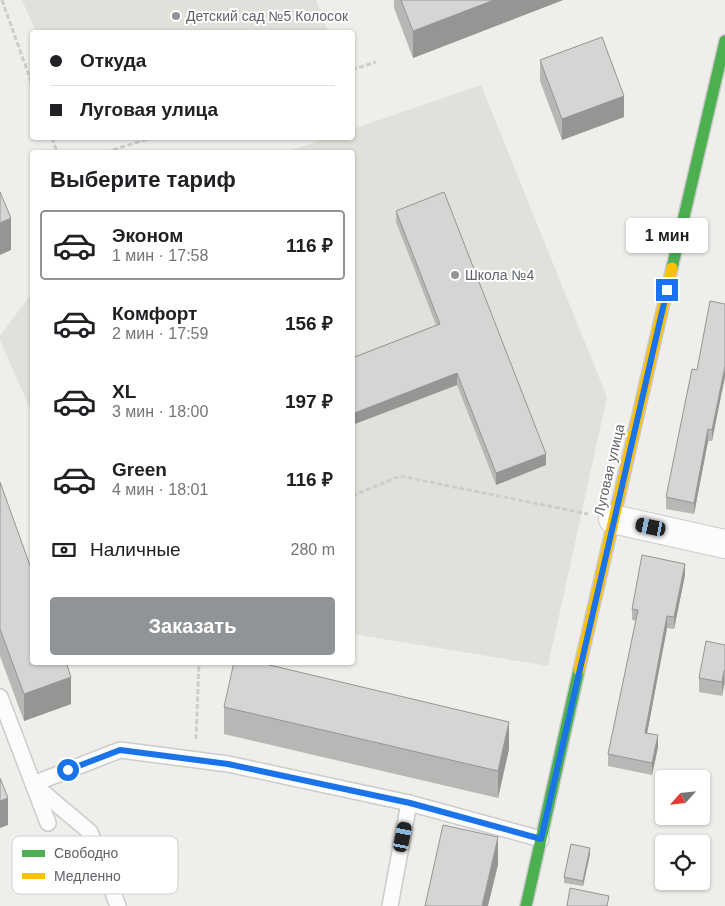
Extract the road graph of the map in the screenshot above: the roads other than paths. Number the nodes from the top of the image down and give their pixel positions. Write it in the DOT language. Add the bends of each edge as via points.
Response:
graph roads {
  1 [pos="725,42"];
  2 [pos="614,519"];
  3 [pos="725,544"];
  4 [pos="0,697"];
  5 [pos="33,784"];
  6 [pos="410,803"];
  7 [pos="48,823"];
  8 [pos="92,836"];
  9 [pos="541,839"];
  10 [pos="113,894"];
  11 [pos="118,906"];
  12 [pos="390,906"];
  13 [pos="526,906"];
  1 -- 2 [label="street, Луговая улица"];
  2 -- 3 [label="street"];
  2 -- 9 [label="street, Луговая улица"];
  4 -- 5 [label="lane"];
  5 -- 6 [label="lane" via="120,750 228,764"];
  5 -- 7 [label="lane"];
  5 -- 8 [label="lane"];
  6 -- 9 [label="lane"];
  6 -- 12 [label="lane"];
  9 -- 13 [label="street, Луговая улица"];
  10 -- 11 [label="lane"];
}
